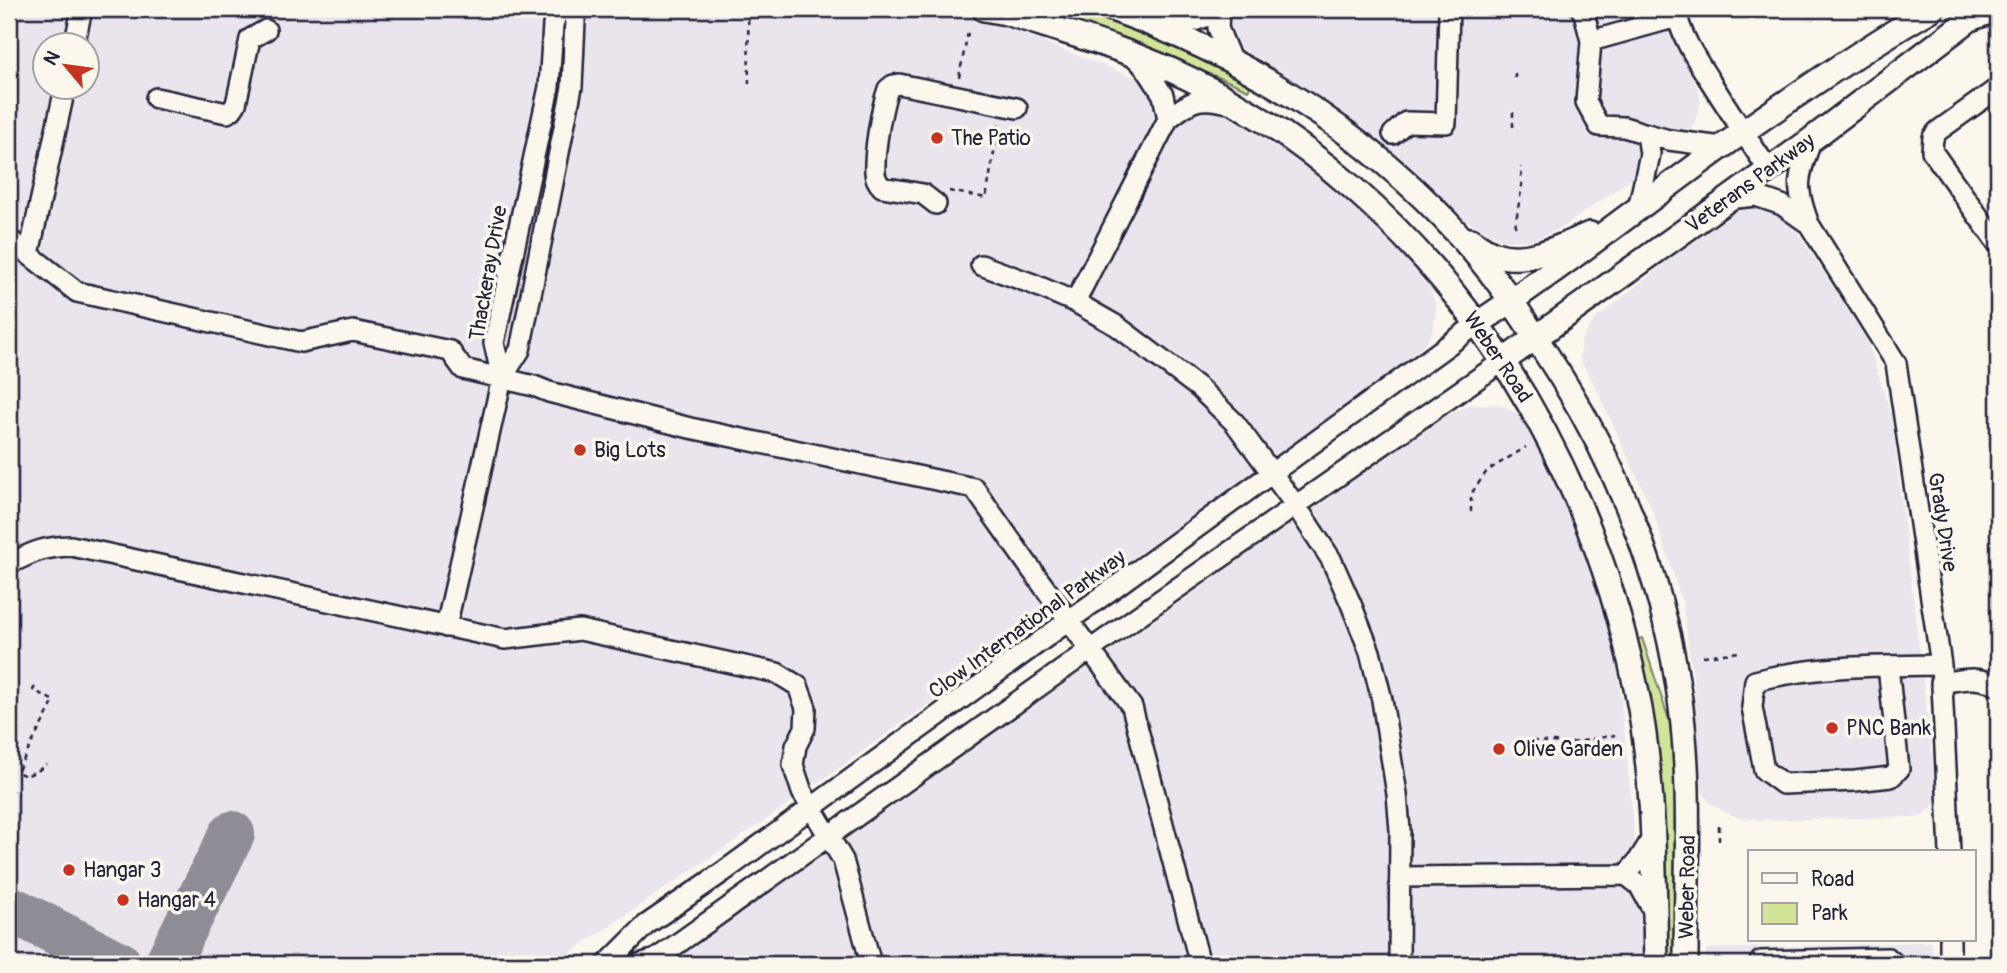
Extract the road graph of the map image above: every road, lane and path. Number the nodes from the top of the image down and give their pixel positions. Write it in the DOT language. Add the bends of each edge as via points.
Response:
graph roads {
  1 [pos="82,9"];
  2 [pos="558,9"];
  3 [pos="571,9"];
  4 [pos="748,9"];
  5 [pos="984,9"];
  6 [pos="1112,9"];
  7 [pos="1449,9"];
  8 [pos="1581,9"];
  9 [pos="1932,9"];
  10 [pos="1998,9"];
  11 [pos="1220,10"];
  12 [pos="1676,13"];
  13 [pos="1968,14"];
  14 [pos="1161,27"];
  15 [pos="266,30"];
  16 [pos="77,32"];
  17 [pos="968,32"];
  18 [pos="1591,41"];
  19 [pos="1133,54"];
  20 [pos="1231,60"];
  21 [pos="1515,70"];
  22 [pos="1515,78"];
  23 [pos="1998,88"];
  24 [pos="749,89"];
  25 [pos="956,96"];
  26 [pos="156,98"];
  27 [pos="62,102"];
  28 [pos="1238,105"];
  29 [pos="1017,108"];
  30 [pos="1513,112"];
  31 [pos="1168,119"];
  32 [pos="999,124"];
  33 [pos="1513,132"];
  34 [pos="1742,132"];
  35 [pos="1393,134"];
  36 [pos="1647,134"];
  37 [pos="1812,139"];
  38 [pos="1722,147"];
  39 [pos="1521,167"];
  40 [pos="1769,170"];
  41 [pos="941,197"];
  42 [pos="1727,199"];
  43 [pos="1630,215"];
  44 [pos="1809,224"];
  45 [pos="1515,227"];
  46 [pos="1456,231"];
  47 [pos="9,239"];
  48 [pos="1998,244"];
  49 [pos="29,254"];
  50 [pos="981,265"];
  51 [pos="1511,301"];
  52 [pos="1075,302"];
  53 [pos="1478,324"];
  54 [pos="1536,338"];
  55 [pos="1503,361"];
  56 [pos="502,378"];
  57 [pos="1526,447"];
  58 [pos="1272,473"];
  59 [pos="1296,506"];
  60 [pos="1471,512"];
  61 [pos="9,564"];
  62 [pos="1069,621"];
  63 [pos="446,627"];
  64 [pos="1090,650"];
  65 [pos="1741,652"];
  66 [pos="1703,656"];
  67 [pos="1888,666"];
  68 [pos="1941,674"];
  69 [pos="1998,686"];
  70 [pos="35,687"];
  71 [pos="1615,735"];
  72 [pos="1532,741"];
  73 [pos="46,764"];
  74 [pos="9,790"];
  75 [pos="19,794"];
  76 [pos="811,808"];
  77 [pos="1719,826"];
  78 [pos="828,837"];
  79 [pos="1653,837"];
  80 [pos="1719,844"];
  81 [pos="1950,850"];
  82 [pos="1626,875"];
  83 [pos="1400,877"];
  84 [pos="1655,915"];
  85 [pos="1950,942"];
  86 [pos="607,964"];
  87 [pos="639,964"];
  88 [pos="871,964"];
  89 [pos="1199,964"];
  90 [pos="1399,964"];
  91 [pos="1656,964"];
  92 [pos="1686,964"];
  93 [pos="1759,964"];
  94 [pos="1895,964"];
  95 [pos="1950,964"];
  1 -- 16 [label="street"];
  2 -- 56 [label="street, Thackeray Drive" via="549,87 494,343"];
  3 -- 56 [label="street" via="575,21 568,109 520,350"];
  4 -- 24 [label="path"];
  5 -- 19 [label="main road, Weber Road"];
  6 -- 14 [label="main road, Weber Road"];
  7 -- 35 [label="street" via="1446,123 1406,122"];
  8 -- 18 [label="street"];
  9 -- 34 [label="main road, Veterans Parkway"];
  10 -- 13 [label="main road, Veterans Parkway"];
  11 -- 14 [label="street"];
  11 -- 20 [label="street" via="1218,28"];
  12 -- 18 [label="street"];
  12 -- 34 [label="street" via="1696,59"];
  13 -- 37 [label="main road, Veterans Parkway"];
  14 -- 20 [label="main road, Weber Road"];
  15 -- 26 [label="street" via="250,39 232,110 227,113"];
  17 -- 25 [label="path"];
  18 -- 36 [label="street" via="1586,102 1599,126"];
  19 -- 28 [label="main road, Weber Road"];
  19 -- 31 [label="street" via="1163,94"];
  20 -- 46 [label="main road, Weber Road" via="1350,135"];
  21 -- 22 [label="path"];
  23 -- 48 [label="street" via="1938,131 1932,150"];
  25 -- 29 [label="street"];
  25 -- 41 [label="street" via="892,85 879,132 877,182 882,187"];
  27 -- 49 [label="street"];
  28 -- 31 [label="street" via="1199,101 1185,104"];
  28 -- 53 [label="main road, Weber Road" via="1340,177 1406,237"];
  30 -- 33 [label="path"];
  31 -- 52 [label="street"];
  32 -- 41 [label="path" via="986,198"];
  34 -- 38 [label="main road, Veterans Parkway"];
  34 -- 40 [label="street"];
  36 -- 38 [label="street"];
  36 -- 43 [label="street" via="1650,154"];
  37 -- 40 [label="main road, Veterans Parkway"];
  37 -- 44 [label="street, Grady Drive" via="1799,177 1800,199"];
  38 -- 43 [label="main road, Veterans Parkway"];
  39 -- 45 [label="path"];
  40 -- 42 [label="main road, Veterans Parkway"];
  42 -- 44 [label="street, Grady Drive" via="1756,197 1782,205"];
  42 -- 54 [label="main road, Veterans Parkway"];
  43 -- 46 [label="main road" via="1546,252 1517,257 1494,254"];
  43 -- 51 [label="main road, Veterans Parkway"];
  44 -- 68 [label="street, Grady Drive" via="1896,363"];
  46 -- 51 [label="main road, Weber Road"];
  47 -- 49 [label="street"];
  49 -- 56 [label="street" via="77,292 301,342 353,331 450,351 463,369"];
  50 -- 52 [label="street"];
  51 -- 53 [label="main road, Veterans Parkway"];
  51 -- 54 [label="main road, Weber Road"];
  52 -- 58 [label="street" via="1117,326 1199,388 1235,423"];
  53 -- 55 [label="main road, Weber Road"];
  53 -- 58 [label="street, Clow International Parkway"];
  54 -- 55 [label="main road, Veterans Parkway"];
  54 -- 92 [label="main road, Weber Road" via="1609,465 1656,587 1684,727"];
  55 -- 59 [label="street"];
  55 -- 79 [label="main road, Weber Road" via="1550,441 1600,556 1636,688"];
  56 -- 62 [label="street" via="690,428 974,488"];
  56 -- 63 [label="street, Thackeray Drive"];
  57 -- 60 [label="path" via="1488,471 1471,494"];
  58 -- 59 [label="street"];
  58 -- 62 [label="street, Clow International Parkway"];
  59 -- 64 [label="street"];
  59 -- 83 [label="street" via="1331,559 1370,652 1397,794"];
  61 -- 63 [label="street" via="48,547 71,546"];
  62 -- 64 [label="street"];
  62 -- 76 [label="street, Clow International Parkway"];
  63 -- 76 [label="street" via="505,639 580,630 777,673 798,686 806,708 793,765"];
  64 -- 78 [label="street"];
  64 -- 89 [label="street" via="1132,706"];
  65 -- 66 [label="path"];
  67 -- 67 [label="street" via="1845,666 1755,681 1752,707 1764,770 1783,784 1891,777 1899,769"];
  67 -- 68 [label="street"];
  68 -- 69 [label="street"];
  68 -- 81 [label="street, Grady Drive"];
  70 -- 73 [label="path" via="33,691 54,701 18,772 26,776"];
  71 -- 72 [label="path" via="1572,743"];
  74 -- 75 [label="path"];
  76 -- 78 [label="street"];
  76 -- 86 [label="street, Clow International Parkway" via="646,925"];
  77 -- 80 [label="path"];
  78 -- 87 [label="street" via="656,959"];
  78 -- 88 [label="street" via="843,860"];
  79 -- 82 [label="street"];
  79 -- 84 [label="main road, Weber Road"];
  82 -- 83 [label="street"];
  82 -- 84 [label="street" via="1639,885"];
  83 -- 90 [label="street"];
  84 -- 91 [label="main road, Weber Road"];
  85 -- 95 [label="street"];
  93 -- 94 [label="street" via="1888,958"];
}
